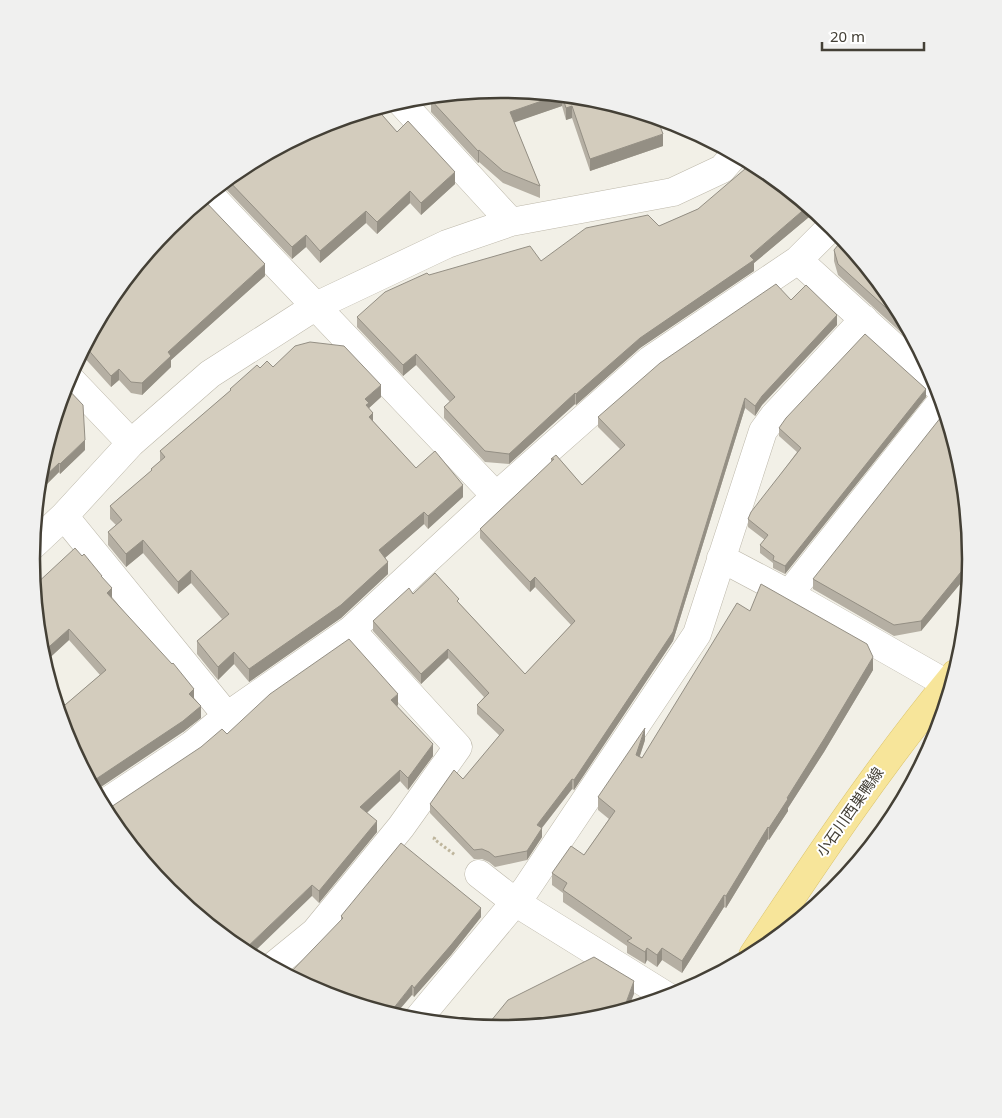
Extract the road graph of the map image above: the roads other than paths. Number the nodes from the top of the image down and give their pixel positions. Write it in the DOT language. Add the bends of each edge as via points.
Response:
graph roads {
  1 [pos="410,107"];
  2 [pos="730,159"];
  3 [pos="213,199"];
  4 [pos="511,222"];
  5 [pos="826,232"];
  6 [pos="798,260"];
  7 [pos="316,306"];
  8 [pos="864,319"];
  9 [pos="922,372"];
  10 [pos="75,384"];
  11 [pos="937,408"];
  12 [pos="131,443"];
  13 [pos="496,496"];
  14 [pos="64,516"];
  15 [pos="41,538"];
  16 [pos="721,558"];
  17 [pos="790,594"];
  18 [pos="351,630"];
  19 [pos="946,677"];
  20 [pos="943,689"];
  21 [pos="227,716"];
  22 [pos="109,800"];
  23 [pos="479,874"];
  24 [pos="516,902"];
  25 [pos="766,936"];
  26 [pos="278,962"];
  27 [pos="660,992"];
  28 [pos="423,1013"];
  1 -- 4 [label="street"];
  2 -- 4 [label="street" via="722,169 673,192"];
  3 -- 7 [label="street"];
  4 -- 7 [label="street" via="447,244"];
  5 -- 6 [label="street"];
  6 -- 8 [label="street"];
  6 -- 13 [label="street" via="650,360"];
  7 -- 12 [label="street" via="210,374"];
  7 -- 13 [label="street"];
  8 -- 9 [label="street"];
  8 -- 16 [label="street" via="763,431"];
  10 -- 12 [label="street"];
  11 -- 17 [label="street"];
  12 -- 14 [label="street"];
  13 -- 18 [label="street"];
  14 -- 15 [label="street"];
  14 -- 21 [label="street"];
  16 -- 17 [label="street"];
  16 -- 24 [label="street" via="697,634"];
  17 -- 19 [label="street"];
  18 -- 21 [label="street"];
  18 -- 26 [label="street" via="458,747 401,827 315,932"];
  20 -- 25 [label="main road, 小石川西巣鴨線" via="888,757"];
  21 -- 22 [label="street"];
  23 -- 24 [label="street"];
  24 -- 27 [label="street"];
  24 -- 28 [label="street"];
}
